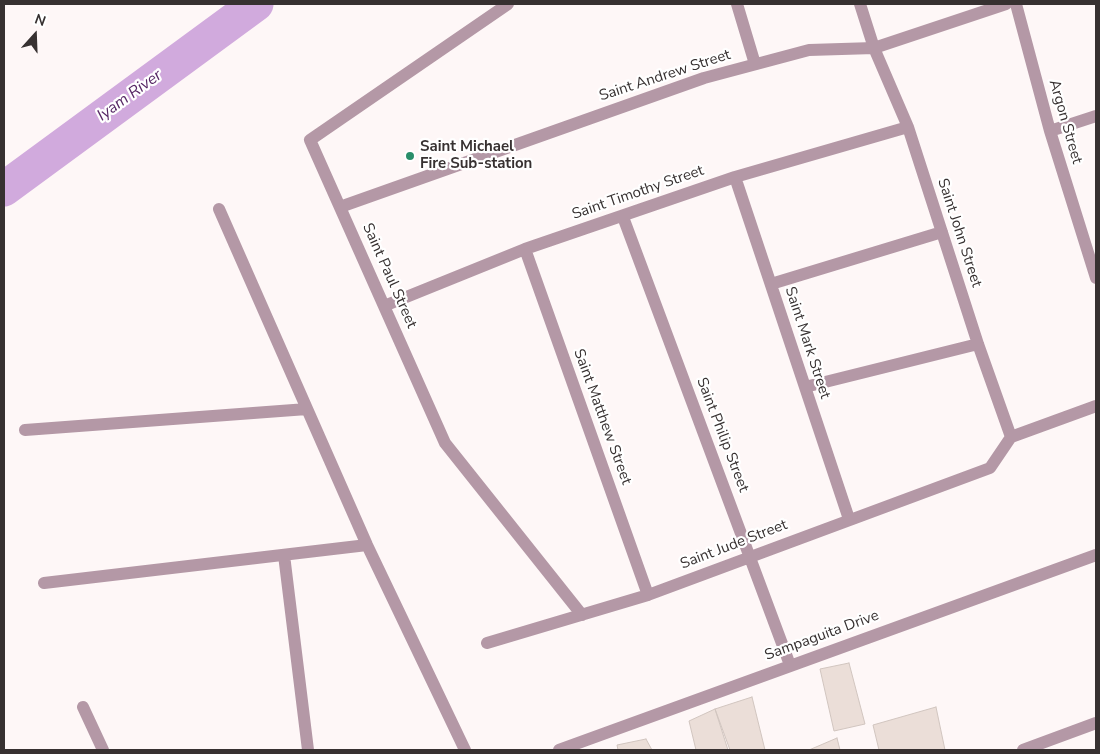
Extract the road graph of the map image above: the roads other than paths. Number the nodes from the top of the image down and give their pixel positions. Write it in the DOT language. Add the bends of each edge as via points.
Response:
graph roads {
  1 [pos="508,4"];
  2 [pos="738,4"];
  3 [pos="860,4"];
  4 [pos="1006,4"];
  5 [pos="1016,4"];
  6 [pos="874,48"];
  7 [pos="755,64"];
  8 [pos="1096,116"];
  9 [pos="908,127"];
  10 [pos="1050,131"];
  11 [pos="735,177"];
  12 [pos="340,207"];
  13 [pos="219,210"];
  14 [pos="623,217"];
  15 [pos="942,232"];
  16 [pos="525,249"];
  17 [pos="1095,269"];
  18 [pos="771,284"];
  19 [pos="384,306"];
  20 [pos="978,344"];
  21 [pos="805,387"];
  22 [pos="1096,406"];
  23 [pos="307,409"];
  24 [pos="25,430"];
  25 [pos="1011,437"];
  26 [pos="849,519"];
  27 [pos="367,545"];
  28 [pos="284,555"];
  29 [pos="750,556"];
  30 [pos="1096,556"];
  31 [pos="44,583"];
  32 [pos="648,595"];
  33 [pos="582,615"];
  34 [pos="487,643"];
  35 [pos="790,665"];
  36 [pos="83,707"];
  37 [pos="1096,724"];
  38 [pos="103,750"];
  39 [pos="308,750"];
  40 [pos="465,750"];
  41 [pos="559,750"];
  42 [pos="1023,750"];
  1 -- 12 [label="street, Saint Paul Street" via="310,140"];
  2 -- 7 [label="street"];
  3 -- 6 [label="street, Saint John Street"];
  4 -- 6 [label="street, Saint Andrew Street"];
  5 -- 10 [label="street, Argon Street"];
  6 -- 7 [label="street, Saint Andrew Street" via="809,50"];
  6 -- 9 [label="street, Saint John Street"];
  7 -- 12 [label="street, Saint Andrew Street" via="704,78"];
  8 -- 10 [label="street"];
  9 -- 11 [label="street, Saint Timothy Street"];
  9 -- 15 [label="street, Saint John Street"];
  10 -- 17 [label="street, Argon Street"];
  11 -- 14 [label="street, Saint Timothy Street"];
  11 -- 18 [label="street, Saint Mark Street"];
  12 -- 19 [label="street, Saint Paul Street"];
  13 -- 23 [label="street"];
  14 -- 16 [label="street, Saint Timothy Street"];
  14 -- 29 [label="street, Saint Philip Street"];
  15 -- 18 [label="street"];
  15 -- 20 [label="street, Saint John Street"];
  16 -- 19 [label="street, Saint Timothy Street"];
  16 -- 32 [label="street, Saint Matthew Street"];
  18 -- 21 [label="street, Saint Mark Street"];
  19 -- 33 [label="street, Saint Paul Street" via="446,443"];
  20 -- 21 [label="street"];
  20 -- 25 [label="street, Saint John Street"];
  21 -- 26 [label="street, Saint Mark Street"];
  22 -- 25 [label="street"];
  23 -- 24 [label="street"];
  23 -- 27 [label="street"];
  25 -- 26 [label="street, Saint Jude Street" via="990,468"];
  26 -- 29 [label="street, Saint Jude Street"];
  27 -- 28 [label="street"];
  27 -- 40 [label="street"];
  28 -- 31 [label="street"];
  28 -- 39 [label="street"];
  29 -- 32 [label="street, Saint Jude Street"];
  29 -- 35 [label="street, Saint Philip Street"];
  30 -- 35 [label="street, Sampaguita Drive"];
  32 -- 33 [label="street, Saint Jude Street"];
  33 -- 34 [label="street, Saint Jude Street"];
  35 -- 41 [label="street, Sampaguita Drive"];
  36 -- 38 [label="street"];
  37 -- 42 [label="street"];
}
